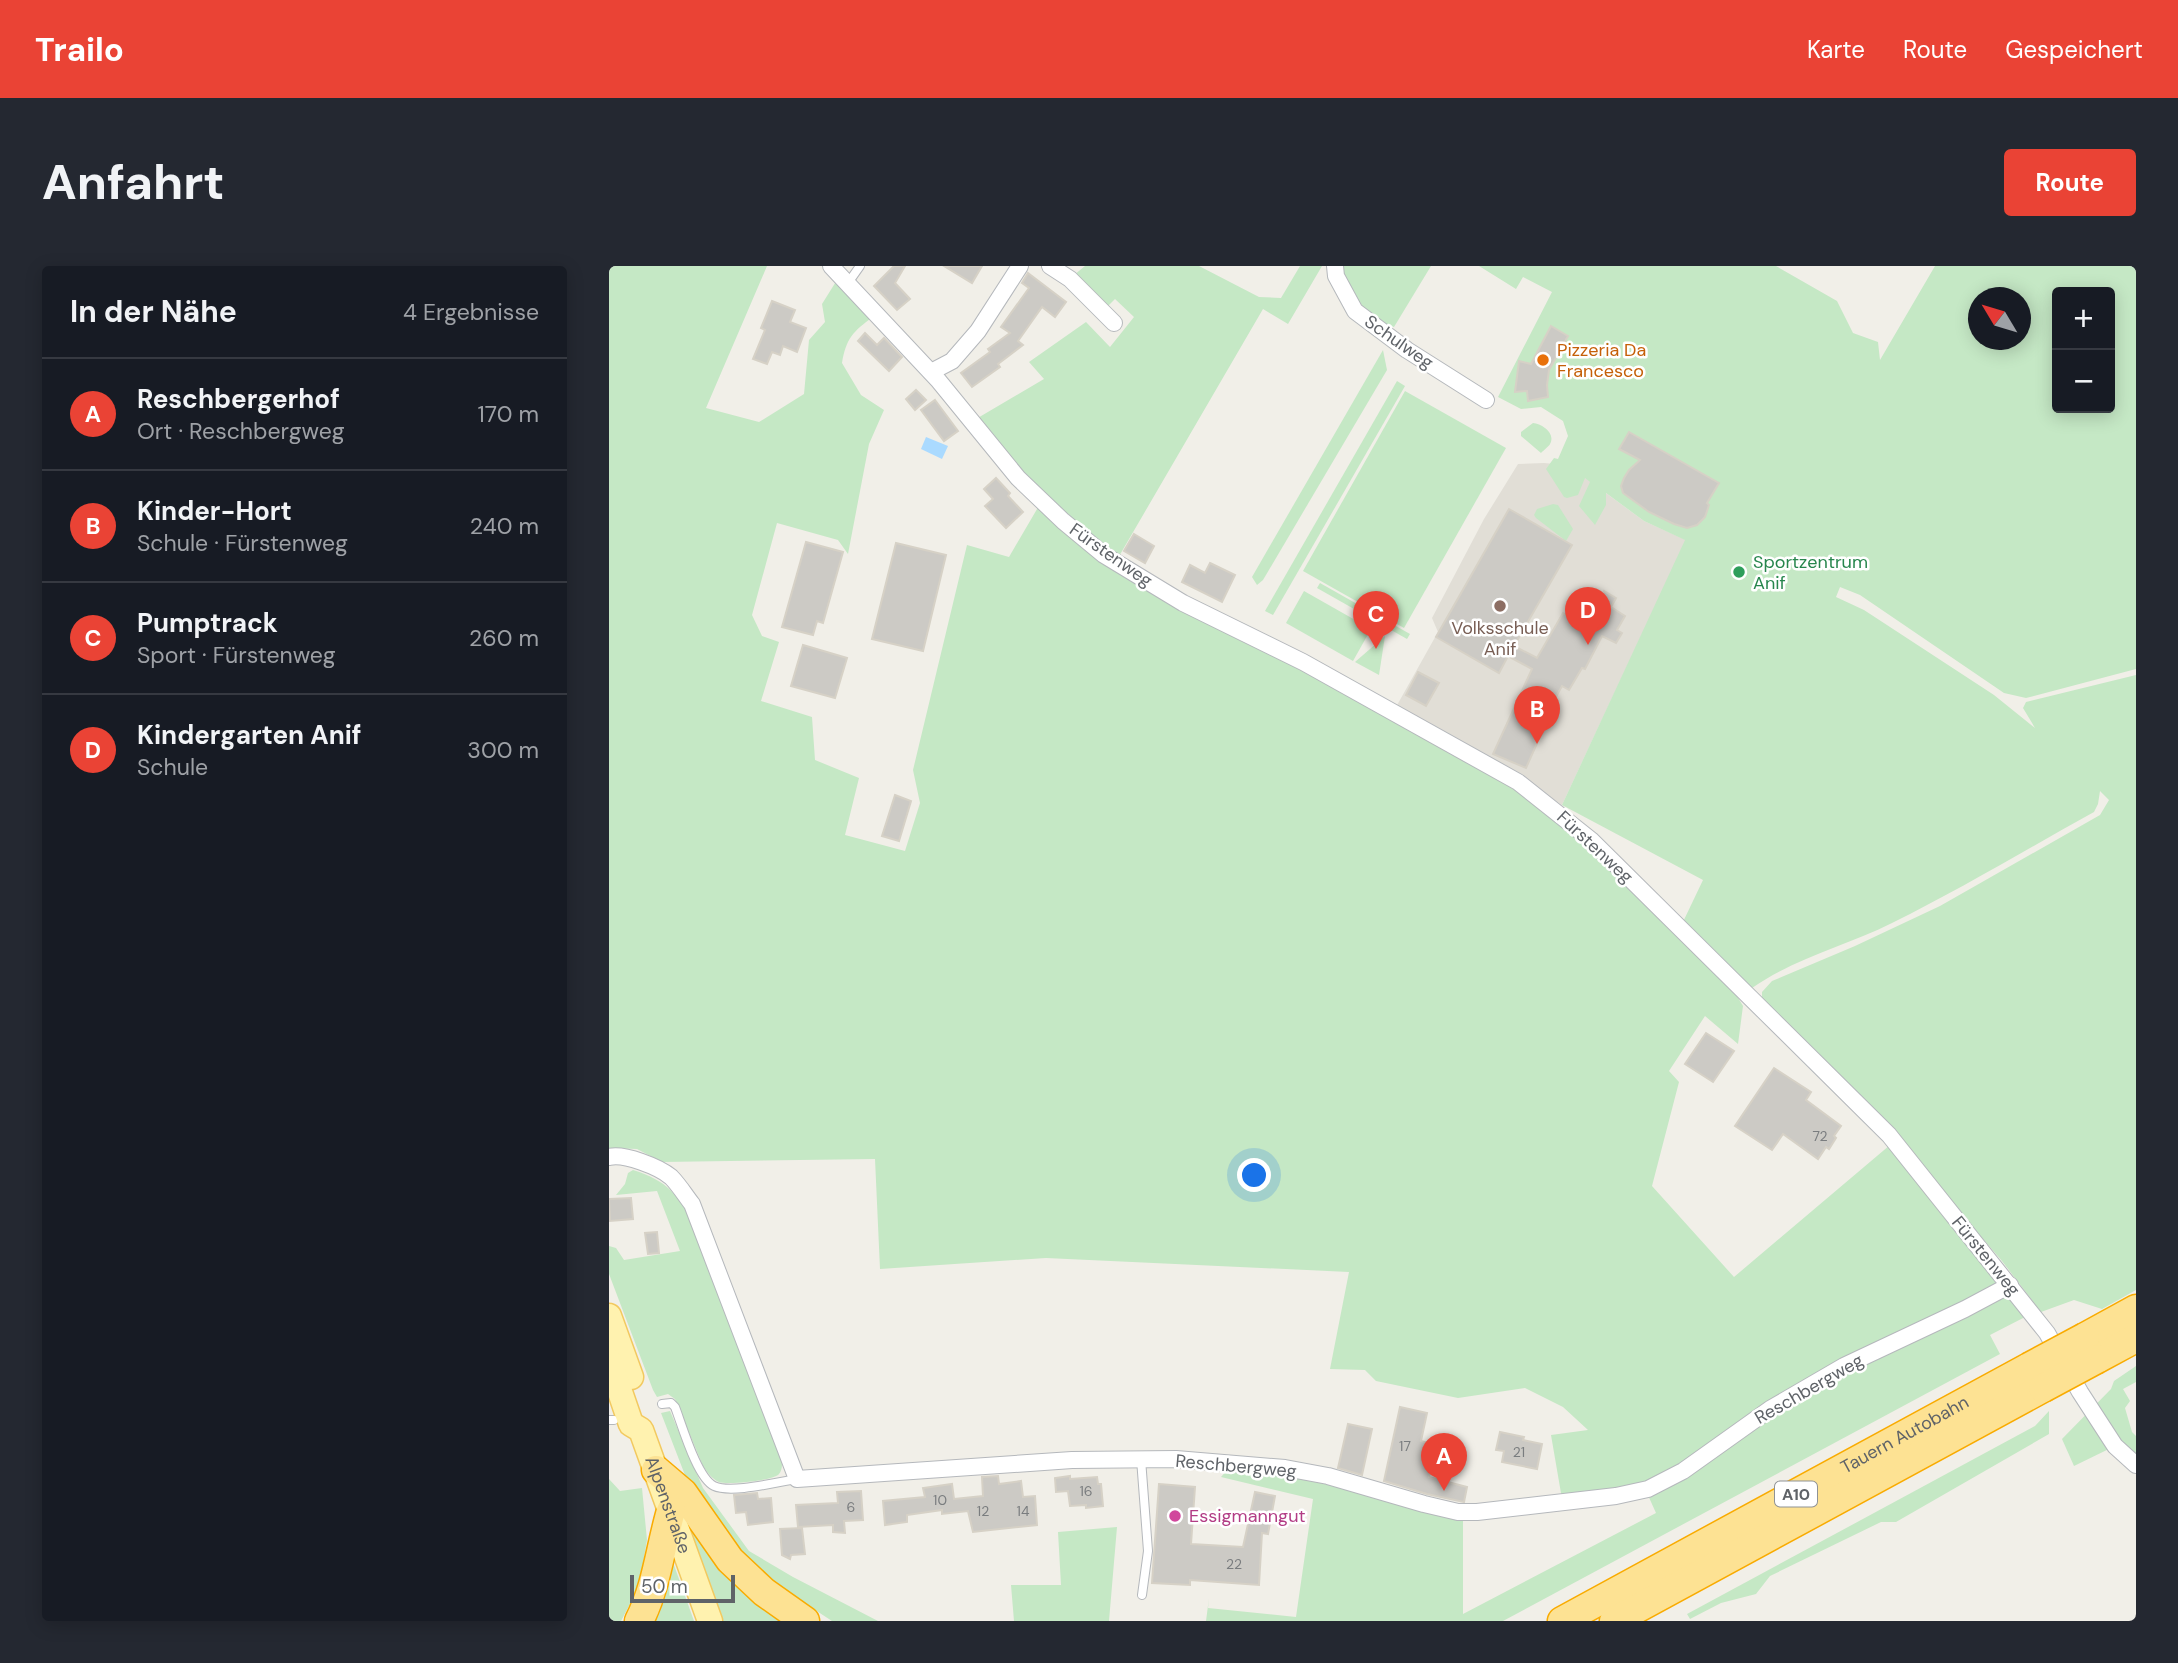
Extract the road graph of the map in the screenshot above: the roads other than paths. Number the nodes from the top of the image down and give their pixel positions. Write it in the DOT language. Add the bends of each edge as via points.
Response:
graph roads {
  1 [pos="831,266"];
  2 [pos="860,266"];
  3 [pos="1020,266"];
  4 [pos="1050,266"];
  5 [pos="1335,266"];
  6 [pos="848,283"];
  7 [pos="1114,323"];
  8 [pos="931,372"];
  9 [pos="1486,400"];
  10 [pos="609,1157"];
  11 [pos="2010,1285"];
  12 [pos="2136,1309"];
  13 [pos="609,1317"];
  14 [pos="2136,1338"];
  15 [pos="2091,1348"];
  16 [pos="609,1360"];
  17 [pos="2036,1378"];
  18 [pos="662,1404"];
  19 [pos="641,1430"];
  20 [pos="1141,1459"];
  21 [pos="2136,1465"];
  22 [pos="656,1471"];
  23 [pos="797,1479"];
  24 [pos="671,1511"];
  25 [pos="1142,1595"];
  26 [pos="1624,1618"];
  27 [pos="639,1621"];
  28 [pos="710,1621"];
  29 [pos="805,1621"];
  30 [pos="1562,1621"];
  1 -- 6 [label="street, Fürstenweg"];
  2 -- 6 [label="lane"];
  3 -- 8 [label="street" via="978,331 951,361"];
  4 -- 7 [label="street" via="1070,279"];
  5 -- 9 [label="street, Schulweg" via="1355,311"];
  6 -- 8 [label="street, Fürstenweg"];
  8 -- 11 [label="street, Fürstenweg" via="1018,478 1104,555 1183,603 1307,665 1518,782 1576,826 1889,1135"];
  10 -- 23 [label="street" via="645,1163 670,1177 692,1204"];
  11 -- 20 [label="street, Reschbergweg" via="1844,1366 1770,1409 1683,1471 1648,1489 1616,1496 1458,1512 1285,1468"];
  11 -- 21 [label="street, Fürstenweg" via="2047,1333 2115,1446"];
  12 -- 15 [label="highway, Tauern Autobahn / A10"];
  13 -- 19 [label="main road, Alpenstraße" via="646,1416"];
  14 -- 15 [label="highway, Tauern Autobahn / A10"];
  15 -- 17 [label="highway, Tauern Autobahn / A10, bridge"];
  16 -- 19 [label="main road, Alpenstraße" via="631,1423"];
  17 -- 26 [label="highway, Tauern Autobahn / A10"];
  17 -- 30 [label="highway, Tauern Autobahn / A10"];
  18 -- 23 [label="lane" via="675,1407 693,1455 716,1488 750,1488"];
  19 -- 22 [label="main road, Alpenstraße"];
  20 -- 23 [label="street, Reschbergweg"];
  20 -- 25 [label="lane" via="1148,1550"];
  22 -- 24 [label="main road, Alpenstraße"];
  22 -- 29 [label="highway" via="683,1493 730,1560"];
  24 -- 27 [label="highway" via="656,1578"];
  24 -- 28 [label="main road, Alpenstraße"];
}
